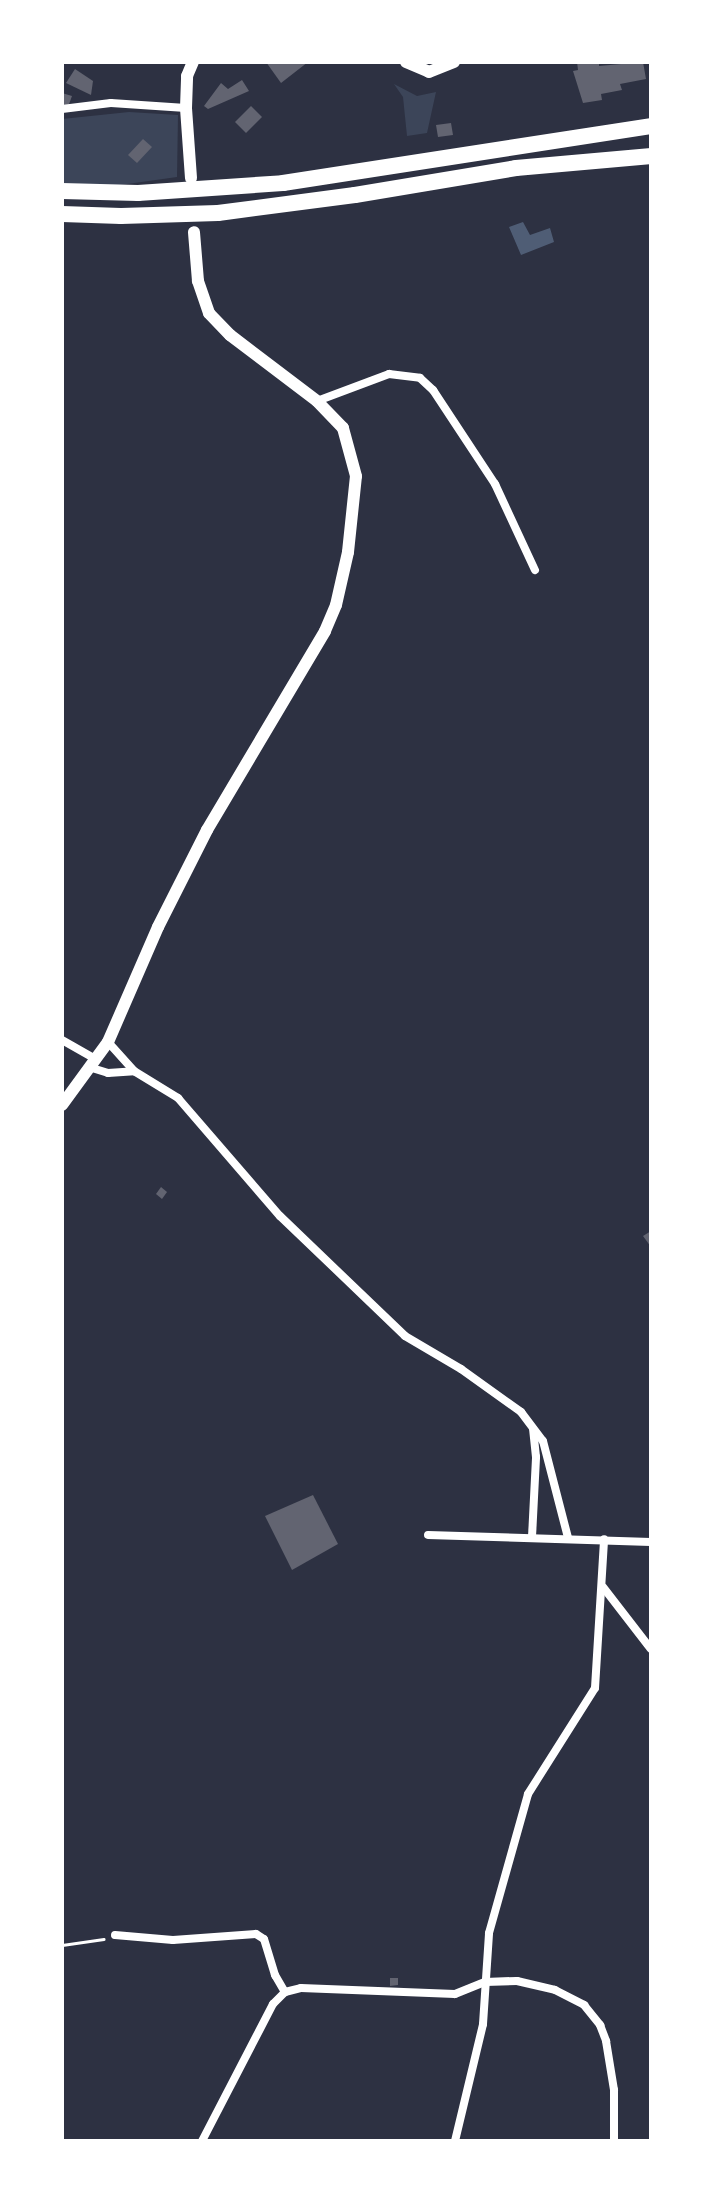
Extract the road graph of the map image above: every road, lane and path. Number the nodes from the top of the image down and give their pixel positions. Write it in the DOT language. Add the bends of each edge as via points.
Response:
graph roads {
  1 [pos="193,62"];
  2 [pos="406,62"];
  3 [pos="454,62"];
  4 [pos="436,67"];
  5 [pos="186,108"];
  6 [pos="62,109"];
  7 [pos="651,126"];
  8 [pos="651,156"];
  9 [pos="191,178"];
  10 [pos="62,191"];
  11 [pos="62,214"];
  12 [pos="194,232"];
  13 [pos="317,401"];
  14 [pos="535,570"];
  15 [pos="62,1040"];
  16 [pos="108,1042"];
  17 [pos="94,1064"];
  18 [pos="134,1071"];
  19 [pos="62,1105"];
  20 [pos="532,1424"];
  21 [pos="428,1535"];
  22 [pos="532,1537"];
  23 [pos="568,1538"];
  24 [pos="604,1539"];
  25 [pos="651,1542"];
  26 [pos="602,1586"];
  27 [pos="651,1649"];
  28 [pos="115,1935"];
  29 [pos="62,1945"];
  30 [pos="485,1982"];
  31 [pos="285,1992"];
  32 [pos="202,2141"];
  33 [pos="455,2141"];
  34 [pos="614,2141"];
  1 -- 5 [label="street"];
  2 -- 4 [label="street" via="419,71"];
  3 -- 4 [label="street"];
  5 -- 6 [label="street" via="111,103"];
  5 -- 9 [label="street"];
  7 -- 10 [label="highway" via="283,183 151,193"];
  8 -- 11 [label="highway" via="516,168 231,211 178,216"];
  12 -- 13 [label="street" via="198,281 209,313"];
  13 -- 14 [label="street" via="389,374 420,378 495,484"];
  13 -- 16 [label="street" via="343,428 353,455 355,490 339,594 325,631 207,830"];
  15 -- 17 [label="street"];
  16 -- 17 [label="street"];
  16 -- 18 [label="street"];
  17 -- 18 [label="street" via="108,1073"];
  17 -- 19 [label="street"];
  18 -- 20 [label="street" via="178,1098 280,1216 405,1336 461,1369"];
  20 -- 22 [label="street"];
  20 -- 23 [label="street" via="545,1449"];
  21 -- 22 [label="street"];
  22 -- 23 [label="street"];
  23 -- 24 [label="street"];
  24 -- 25 [label="street"];
  24 -- 26 [label="street"];
  26 -- 27 [label="street"];
  26 -- 30 [label="street" via="595,1688 528,1794 489,1933"];
  28 -- 29 [label="path"];
  28 -- 31 [label="street" via="173,1940 256,1934 264,1939"];
  30 -- 31 [label="street" via="455,1994 301,1988"];
  30 -- 33 [label="street" via="483,2024"];
  30 -- 34 [label="street" via="517,1981 555,1990 593,2013 610,2058"];
  31 -- 32 [label="street" via="273,2004"];
}
